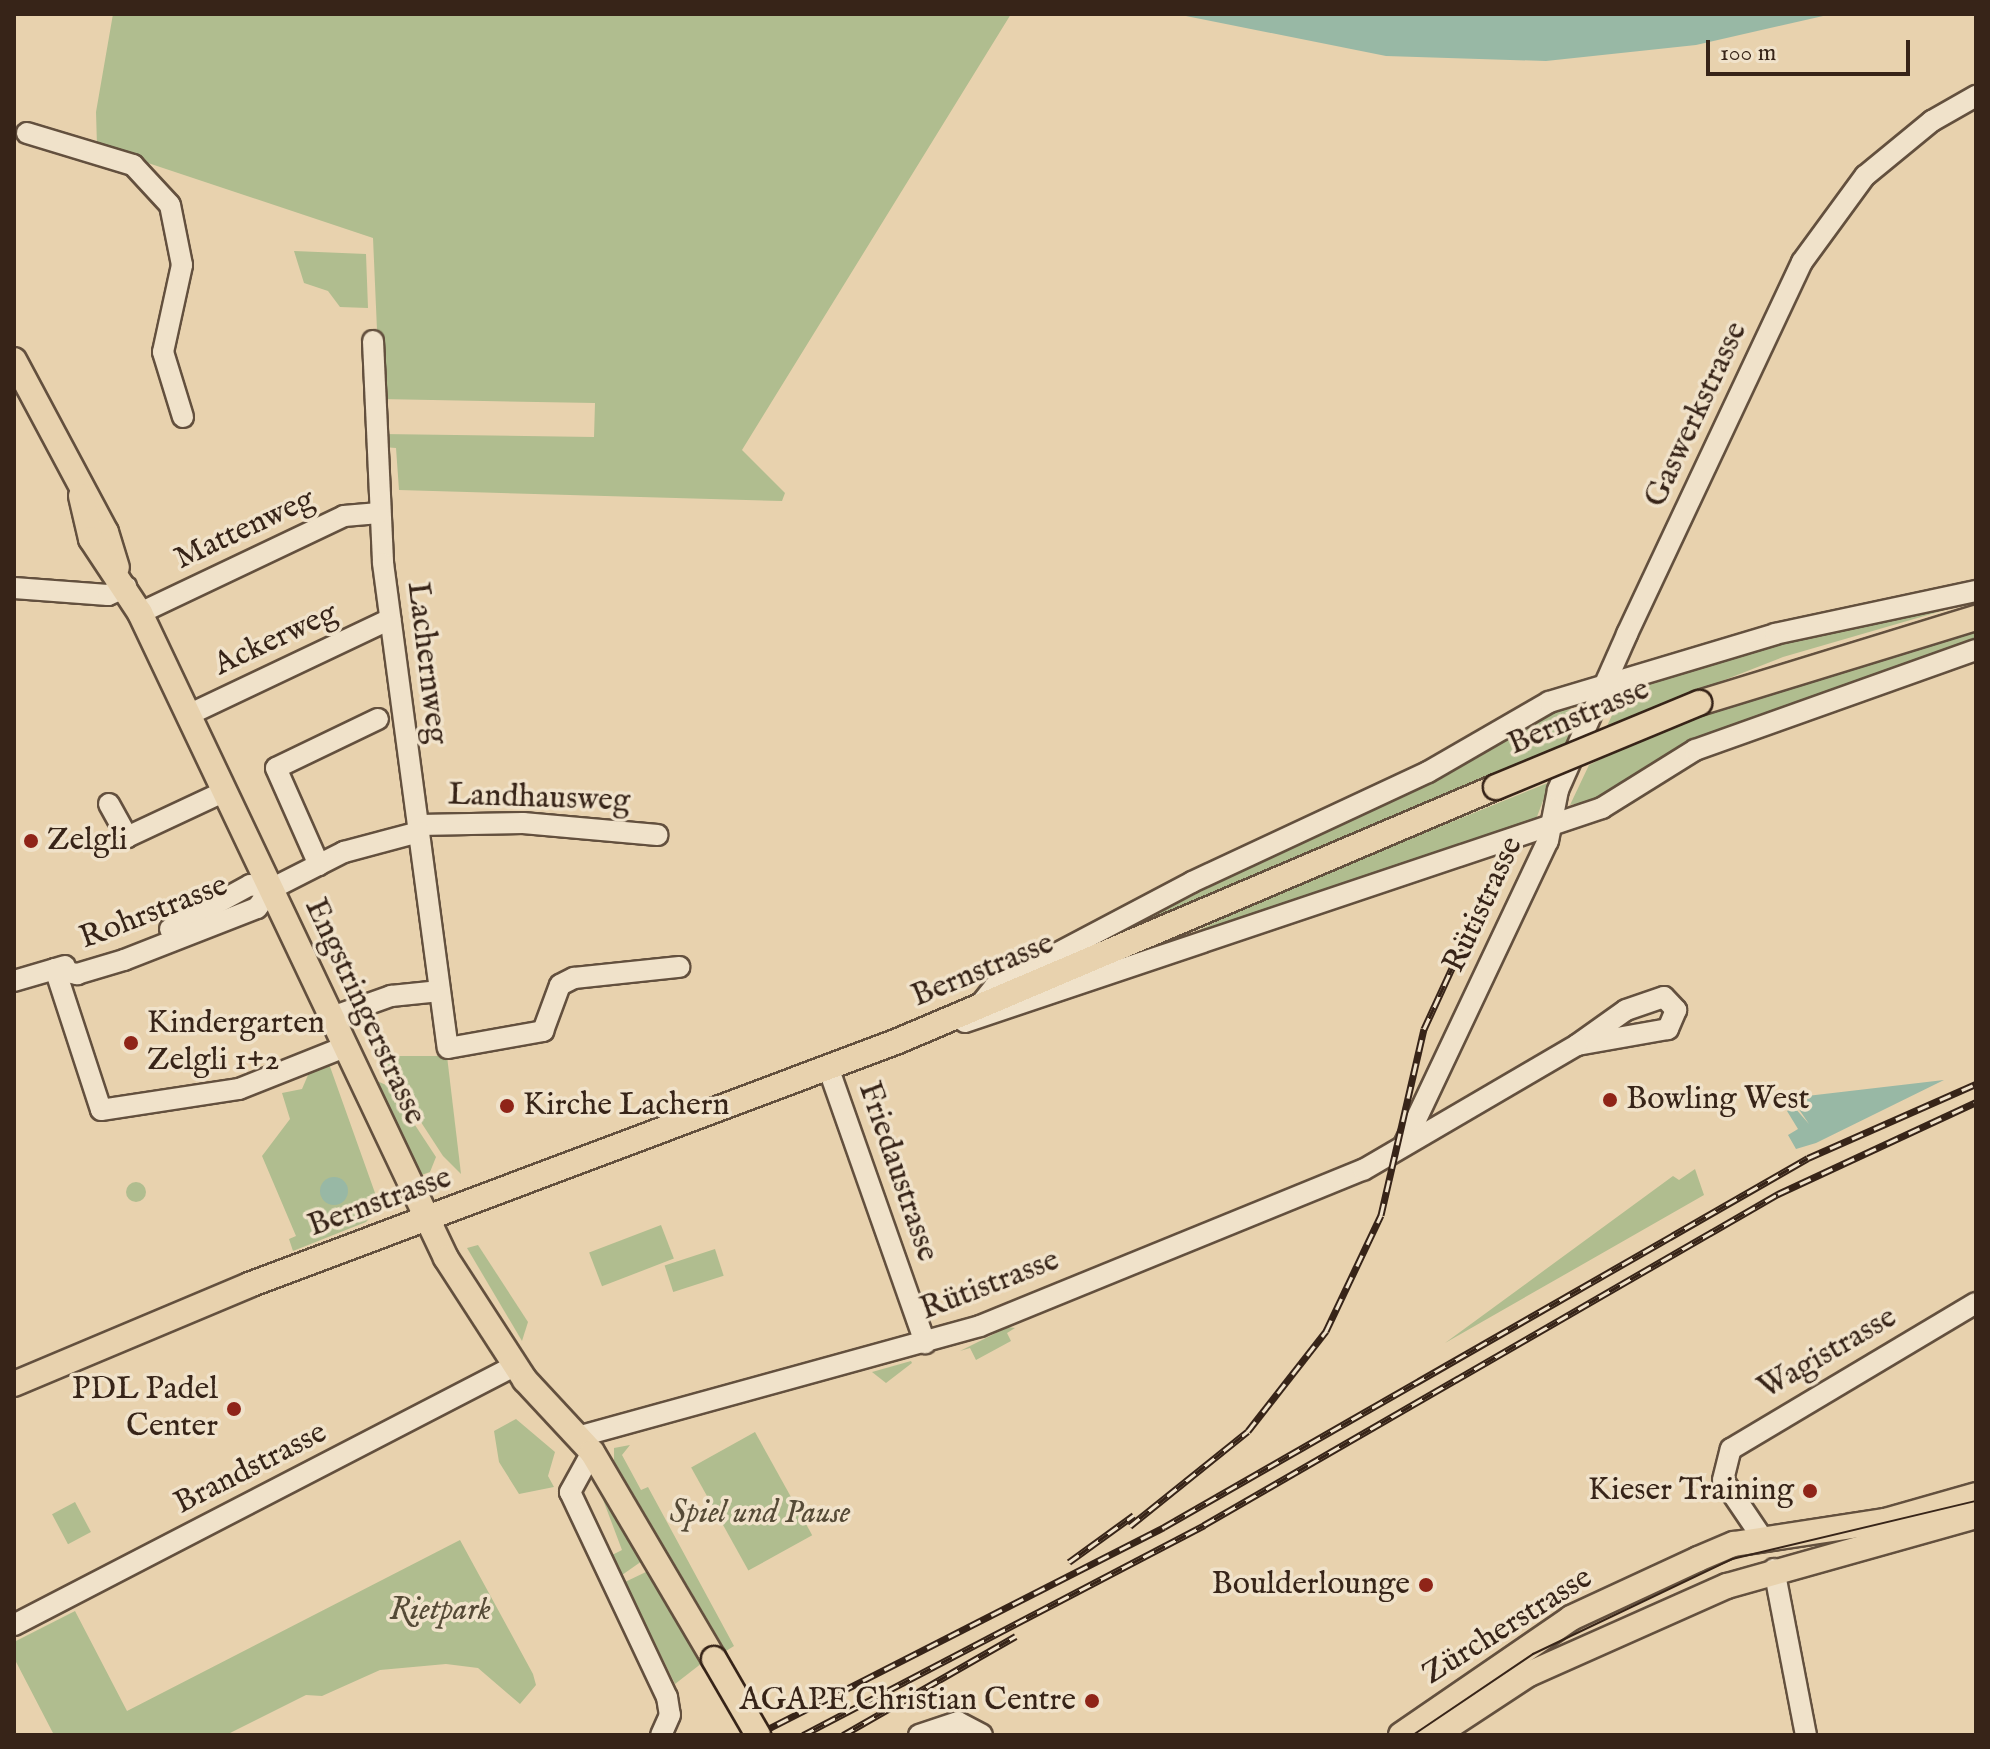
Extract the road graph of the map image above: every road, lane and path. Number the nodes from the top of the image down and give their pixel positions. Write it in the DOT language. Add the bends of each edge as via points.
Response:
graph roads {
  1 [pos="1976,96"];
  2 [pos="27,133"];
  3 [pos="373,341"];
  4 [pos="14,360"];
  5 [pos="183,417"];
  6 [pos="379,513"];
  7 [pos="122,580"];
  8 [pos="14,588"];
  9 [pos="1976,591"];
  10 [pos="140,613"];
  11 [pos="1976,618"];
  12 [pos="390,619"];
  13 [pos="1627,634"];
  14 [pos="1976,650"];
  15 [pos="1661,667"];
  16 [pos="1606,682"];
  17 [pos="188,715"];
  18 [pos="378,719"];
  19 [pos="225,791"];
  20 [pos="109,804"];
  21 [pos="1555,818"];
  22 [pos="419,829"];
  23 [pos="657,835"];
  24 [pos="319,865"];
  25 [pos="271,889"];
  26 [pos="679,967"];
  27 [pos="55,969"];
  28 [pos="14,981"];
  29 [pos="440,991"];
  30 [pos="976,1009"];
  31 [pos="332,1017"];
  32 [pos="911,1036"];
  33 [pos="1577,1045"];
  34 [pos="347,1046"];
  35 [pos="828,1067"];
  36 [pos="1404,1145"];
  37 [pos="426,1220"];
  38 [pos="1976,1303"];
  39 [pos="925,1343"];
  40 [pos="514,1366"];
  41 [pos="14,1384"];
  42 [pos="587,1444"];
  43 [pos="1723,1475"];
  44 [pos="1976,1495"];
  45 [pos="1976,1516"];
  46 [pos="1763,1539"];
  47 [pos="1734,1544"];
  48 [pos="1774,1569"];
  49 [pos="14,1625"];
  50 [pos="663,1732"];
  51 [pos="758,1735"];
  52 [pos="919,1735"];
  53 [pos="982,1735"];
  54 [pos="1401,1735"];
  55 [pos="1436,1735"];
  56 [pos="1806,1735"];
  1 -- 13 [label="street, Gaswerkstrasse" via="1932,121 1865,176 1813,243"];
  2 -- 5 [label="street" via="133,165 170,205 182,265 163,352"];
  3 -- 6 [label="street, Lachernweg"];
  4 -- 7 [label="main road, Engstringerstrasse" via="81,496 106,532"];
  6 -- 10 [label="street, Mattenweg" via="344,516"];
  6 -- 12 [label="street, Lachernweg"];
  7 -- 8 [label="street" via="108,595"];
  7 -- 10 [label="main road, Engstringerstrasse"];
  9 -- 15 [label="street" via="1775,634"];
  10 -- 17 [label="main road, Engstringerstrasse"];
  11 -- 30 [label="main road, Bernstrasse, bridge" via="1699,703"];
  12 -- 17 [label="street, Ackerweg"];
  12 -- 22 [label="street, Lachernweg"];
  13 -- 15 [label="street" via="1642,662"];
  13 -- 16 [label="street, Gaswerkstrasse"];
  14 -- 21 [label="street" via="1712,743 1602,808"];
  15 -- 16 [label="street"];
  16 -- 21 [label="street, Gaswerkstrasse" via="1558,790"];
  16 -- 30 [label="street" via="1549,702 1389,792 1192,882 995,986"];
  17 -- 19 [label="main road, Engstringerstrasse"];
  18 -- 24 [label="street" via="276,768"];
  19 -- 20 [label="street" via="127,837"];
  19 -- 25 [label="main road, Engstringerstrasse"];
  21 -- 32 [label="street" via="1049,999"];
  21 -- 36 [label="street, Rütistrasse"];
  22 -- 23 [label="street, Landhausweg" via="523,823"];
  22 -- 24 [label="street, Landhausweg" via="367,843"];
  22 -- 29 [label="street, Lachernweg"];
  24 -- 25 [label="street, Rohrstrasse"];
  25 -- 27 [label="street, Rohrstrasse" via="250,885 148,939"];
  25 -- 31 [label="main road, Engstringerstrasse"];
  26 -- 29 [label="street, Lachernweg" via="574,978 560,985 543,1031 448,1048"];
  27 -- 28 [label="street, Rohrstrasse"];
  27 -- 34 [label="street" via="101,1110 239,1089"];
  29 -- 31 [label="street" via="391,996"];
  30 -- 32 [label="main road, Bernstrasse"];
  31 -- 34 [label="main road, Engstringerstrasse"];
  32 -- 35 [label="main road, Bernstrasse"];
  33 -- 36 [label="street, Rütistrasse"];
  34 -- 37 [label="main road, Engstringerstrasse"];
  35 -- 37 [label="main road, Bernstrasse"];
  35 -- 39 [label="street, Friedaustrasse"];
  36 -- 39 [label="street, Rütistrasse" via="1353,1174"];
  37 -- 40 [label="main road, Engstringerstrasse"];
  37 -- 41 [label="main road, Bernstrasse"];
  38 -- 43 [label="street, Wagistrasse" via="1755,1430 1731,1449"];
  39 -- 42 [label="street, Rütistrasse"];
  40 -- 42 [label="main road, Engstringerstrasse"];
  40 -- 49 [label="street, Brandstrasse"];
  42 -- 50 [label="street" via="570,1492 667,1697"];
  42 -- 51 [label="main road, Engstringerstrasse, bridge"];
  43 -- 46 [label="street"];
  43 -- 47 [label="street"];
  44 -- 46 [label="main road, Zürcherstrasse" via="1872,1523"];
  45 -- 48 [label="main road, Zürcherstrasse"];
  46 -- 47 [label="main road, Zürcherstrasse"];
  46 -- 48 [label="main road"];
  47 -- 54 [label="main road, Zürcherstrasse" via="1571,1618"];
  48 -- 55 [label="main road, Zürcherstrasse" via="1540,1668"];
  48 -- 56 [label="street"];
  52 -- 53 [label="street" via="950,1722"];
}
